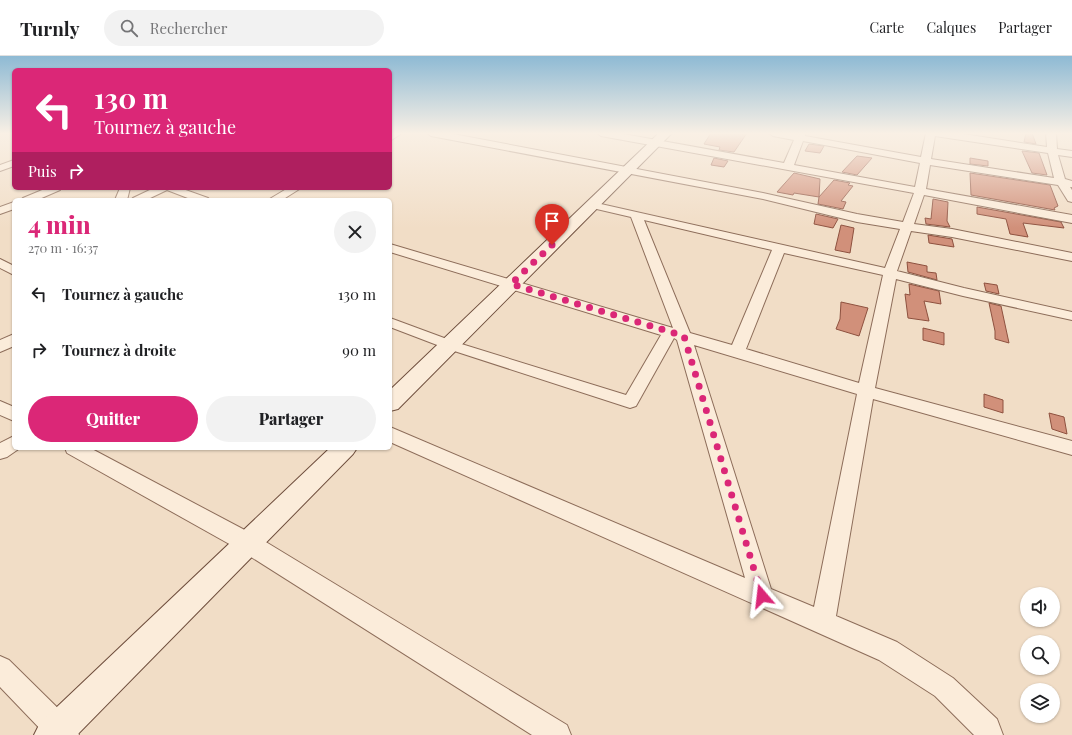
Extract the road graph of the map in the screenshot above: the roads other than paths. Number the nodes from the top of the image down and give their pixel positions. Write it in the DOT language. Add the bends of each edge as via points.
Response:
graph roads {
  1 [pos="593,165"];
  2 [pos="633,165"];
  3 [pos="778,165"];
  4 [pos="925,165"];
  5 [pos="950,165"];
  6 [pos="1058,165"];
  7 [pos="788,167"];
  8 [pos="626,171"];
  9 [pos="1065,182"];
  10 [pos="51,190"];
  11 [pos="159,190"];
  12 [pos="176,190"];
  13 [pos="292,190"];
  14 [pos="920,191"];
  15 [pos="31,198"];
  16 [pos="141,198"];
  17 [pos="198,198"];
  18 [pos="278,198"];
  19 [pos="1072,199"];
  20 [pos="592,205"];
  21 [pos="12,206"];
  22 [pos="0,211"];
  23 [pos="636,215"];
  24 [pos="1072,219"];
  25 [pos="908,227"];
  26 [pos="779,248"];
  27 [pos="392,249"];
  28 [pos="1072,257"];
  29 [pos="12,258"];
  30 [pos="12,270"];
  31 [pos="890,273"];
  32 [pos="511,284"];
  33 [pos="1072,316"];
  34 [pos="392,323"];
  35 [pos="677,334"];
  36 [pos="12,340"];
  37 [pos="450,345"];
  38 [pos="0,347"];
  39 [pos="737,352"];
  40 [pos="866,391"];
  41 [pos="392,402"];
  42 [pos="0,407"];
  43 [pos="12,414"];
  44 [pos="392,435"];
  45 [pos="12,444"];
  46 [pos="1072,448"];
  47 [pos="78,450"];
  48 [pos="343,450"];
  49 [pos="0,452"];
  50 [pos="248,543"];
  51 [pos="762,596"];
  52 [pos="823,622"];
  53 [pos="0,669"];
  54 [pos="58,733"];
  55 [pos="992,733"];
  56 [pos="557,735"];
  1 -- 8 [label="street"];
  2 -- 8 [label="street"];
  3 -- 7 [label="street"];
  4 -- 14 [label="street"];
  5 -- 9 [label="street"];
  6 -- 9 [label="street"];
  7 -- 14 [label="street"];
  8 -- 20 [label="street"];
  8 -- 25 [label="street"];
  9 -- 19 [label="street"];
  10 -- 15 [label="street"];
  11 -- 16 [label="street"];
  12 -- 17 [label="street"];
  13 -- 18 [label="street"];
  14 -- 24 [label="street"];
  14 -- 25 [label="street"];
  20 -- 23 [label="street"];
  20 -- 32 [label="street"];
  21 -- 22 [label="street"];
  23 -- 26 [label="street"];
  23 -- 35 [label="street"];
  25 -- 28 [label="street" via="952,233"];
  25 -- 31 [label="street"];
  26 -- 31 [label="street"];
  26 -- 39 [label="street"];
  27 -- 32 [label="street"];
  29 -- 30 [label="street" via="0,263"];
  31 -- 33 [label="street"];
  31 -- 40 [label="street"];
  32 -- 35 [label="street"];
  32 -- 37 [label="street"];
  34 -- 37 [label="street"];
  35 -- 37 [label="street" via="630,402"];
  35 -- 39 [label="street"];
  35 -- 51 [label="street"];
  36 -- 38 [label="street"];
  37 -- 41 [label="street"];
  39 -- 40 [label="street"];
  40 -- 46 [label="street"];
  40 -- 52 [label="street"];
  42 -- 43 [label="street"];
  44 -- 51 [label="street"];
  45 -- 49 [label="street"];
  47 -- 50 [label="street"];
  48 -- 50 [label="street"];
  50 -- 54 [label="street"];
  50 -- 56 [label="street"];
  51 -- 52 [label="street"];
  52 -- 55 [label="street" via="888,651 944,687"];
  53 -- 54 [label="street"];
}
